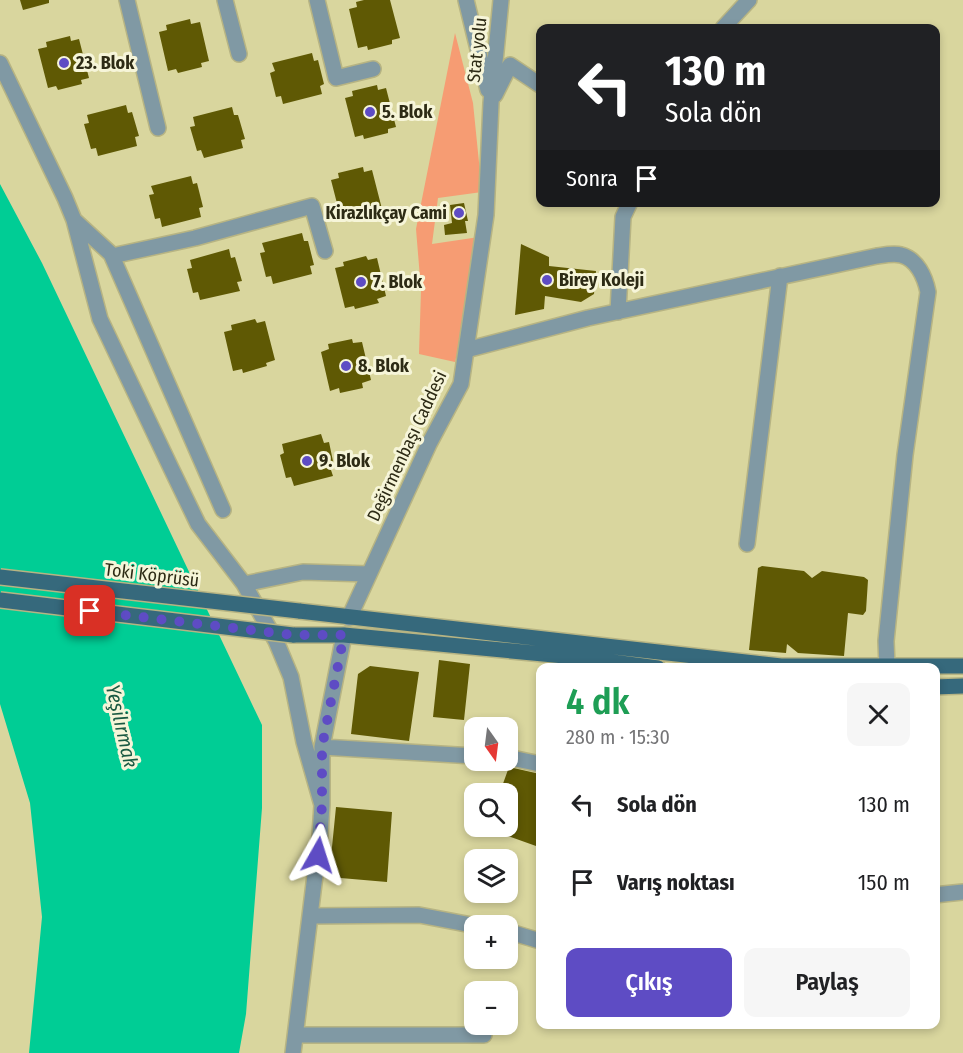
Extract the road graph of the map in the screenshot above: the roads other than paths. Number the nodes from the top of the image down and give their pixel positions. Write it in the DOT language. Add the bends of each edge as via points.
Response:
graph roads {
  1 [pos="127,0"];
  2 [pos="225,0"];
  3 [pos="317,0"];
  4 [pos="466,0"];
  5 [pos="501,0"];
  6 [pos="749,0"];
  7 [pos="727,24"];
  8 [pos="239,54"];
  9 [pos="0,63"];
  10 [pos="373,69"];
  11 [pos="536,82"];
  12 [pos="491,103"];
  13 [pos="158,128"];
  14 [pos="628,207"];
  15 [pos="74,220"];
  16 [pos="325,251"];
  17 [pos="112,256"];
  18 [pos="780,276"];
  19 [pos="618,312"];
  20 [pos="466,350"];
  21 [pos="223,510"];
  22 [pos="747,544"];
  23 [pos="369,574"];
  24 [pos="0,577"];
  25 [pos="244,584"];
  26 [pos="0,600"];
  27 [pos="349,618"];
  28 [pos="344,635"];
  29 [pos="619,663"];
  30 [pos="754,663"];
  31 [pos="887,663"];
  32 [pos="940,666"];
  33 [pos="963,666"];
  34 [pos="963,686"];
  35 [pos="940,687"];
  36 [pos="322,747"];
  37 [pos="464,755"];
  38 [pos="518,760"];
  39 [pos="536,763"];
  40 [pos="322,805"];
  41 [pos="963,892"];
  42 [pos="940,894"];
  43 [pos="311,916"];
  44 [pos="464,924"];
  45 [pos="518,934"];
  46 [pos="536,940"];
  47 [pos="296,1035"];
  48 [pos="464,1035"];
  49 [pos="293,1053"];
  1 -- 13 [label="street"];
  2 -- 8 [label="street"];
  3 -- 10 [label="street" via="336,78"];
  4 -- 12 [label="street"];
  5 -- 12 [label="street, Stat yolu"];
  6 -- 7 [label="street"];
  9 -- 15 [label="street"];
  11 -- 12 [label="street, Stat yolu" via="510,65"];
  12 -- 20 [label="street, Değirmenbaşı Caddesi" via="486,215"];
  14 -- 19 [label="street" via="623,217"];
  15 -- 17 [label="street"];
  15 -- 25 [label="street" via="100,319 198,524"];
  16 -- 17 [label="street" via="312,206"];
  17 -- 21 [label="street"];
  18 -- 19 [label="street"];
  18 -- 22 [label="street"];
  18 -- 31 [label="street" via="900,254 910,260 926,282 927,302 905,455"];
  19 -- 20 [label="street"];
  20 -- 23 [label="street, Değirmenbaşı Caddesi" via="461,384"];
  23 -- 25 [label="street" via="303,572"];
  23 -- 27 [label="street, Değirmenbaşı Caddesi"];
  24 -- 27 [label="main road, Toki Köprüsü, bridge"];
  25 -- 40 [label="street" via="291,677"];
  26 -- 28 [label="main road, bridge" via="293,635"];
  27 -- 30 [label="main road, Toki Köprüsü"];
  28 -- 29 [label="main road"];
  28 -- 36 [label="street"];
  32 -- 33 [label="main road, Toki Köprüsü"];
  34 -- 35 [label="main road"];
  36 -- 37 [label="street"];
  36 -- 40 [label="street"];
  38 -- 39 [label="street"];
  40 -- 43 [label="street"];
  41 -- 42 [label="street"];
  43 -- 44 [label="street" via="419,915"];
  43 -- 47 [label="street"];
  45 -- 46 [label="street"];
  47 -- 48 [label="street"];
  47 -- 49 [label="street"];
}
